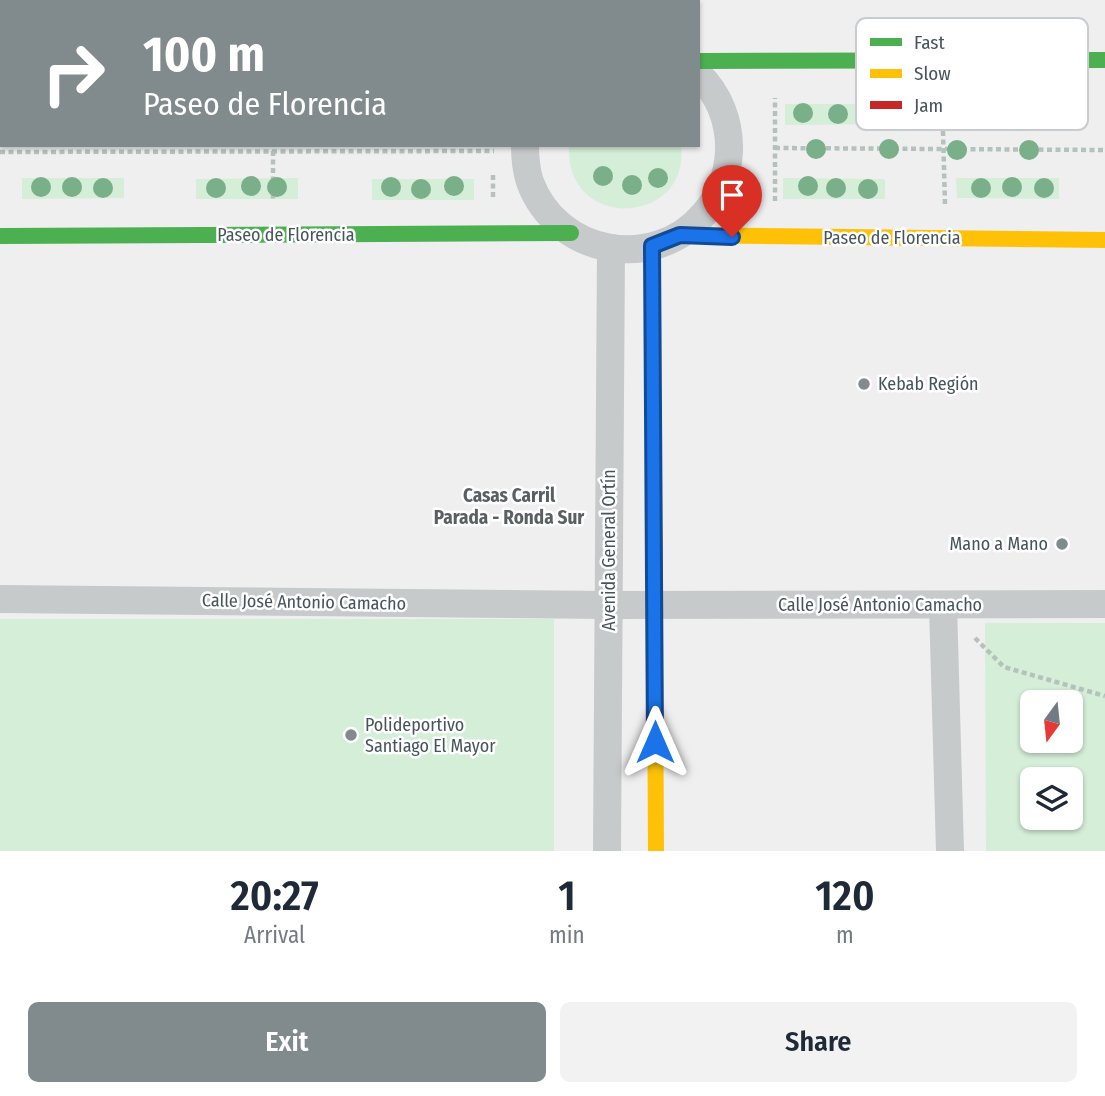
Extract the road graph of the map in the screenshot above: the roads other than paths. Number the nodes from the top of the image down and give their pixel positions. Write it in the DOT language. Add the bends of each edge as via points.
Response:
graph roads {
  1 [pos="700,61"];
  2 [pos="856,61"];
  3 [pos="700,76"];
  4 [pos="525,147"];
  5 [pos="571,233"];
  6 [pos="680,235"];
  7 [pos="0,236"];
  8 [pos="1105,240"];
  9 [pos="652,246"];
  10 [pos="611,248"];
  11 [pos="0,599"];
  12 [pos="943,604"];
  13 [pos="1105,604"];
  14 [pos="608,605"];
  15 [pos="655,605"];
  16 [pos="607,851"];
  17 [pos="656,851"];
  18 [pos="950,851"];
  1 -- 2 [label="street"];
  3 -- 6 [label="street" via="725,116 729,161 713,204"];
  4 -- 5 [label="street" via="530,182 540,202"];
  5 -- 7 [label="street, Paseo de Florencia"];
  5 -- 10 [label="street"];
  6 -- 8 [label="street, Paseo de Florencia"];
  6 -- 9 [label="street"];
  9 -- 10 [label="street"];
  9 -- 15 [label="street"];
  10 -- 14 [label="street, Avenida General Ortín"];
  11 -- 14 [label="street, Calle José Antonio Camacho"];
  12 -- 13 [label="street, Calle José Antonio Camacho"];
  12 -- 15 [label="street, Calle José Antonio Camacho"];
  12 -- 18 [label="street"];
  14 -- 15 [label="street, Calle José Antonio Camacho"];
  14 -- 16 [label="street, Avenida General Ortín"];
  15 -- 17 [label="street"];
}
